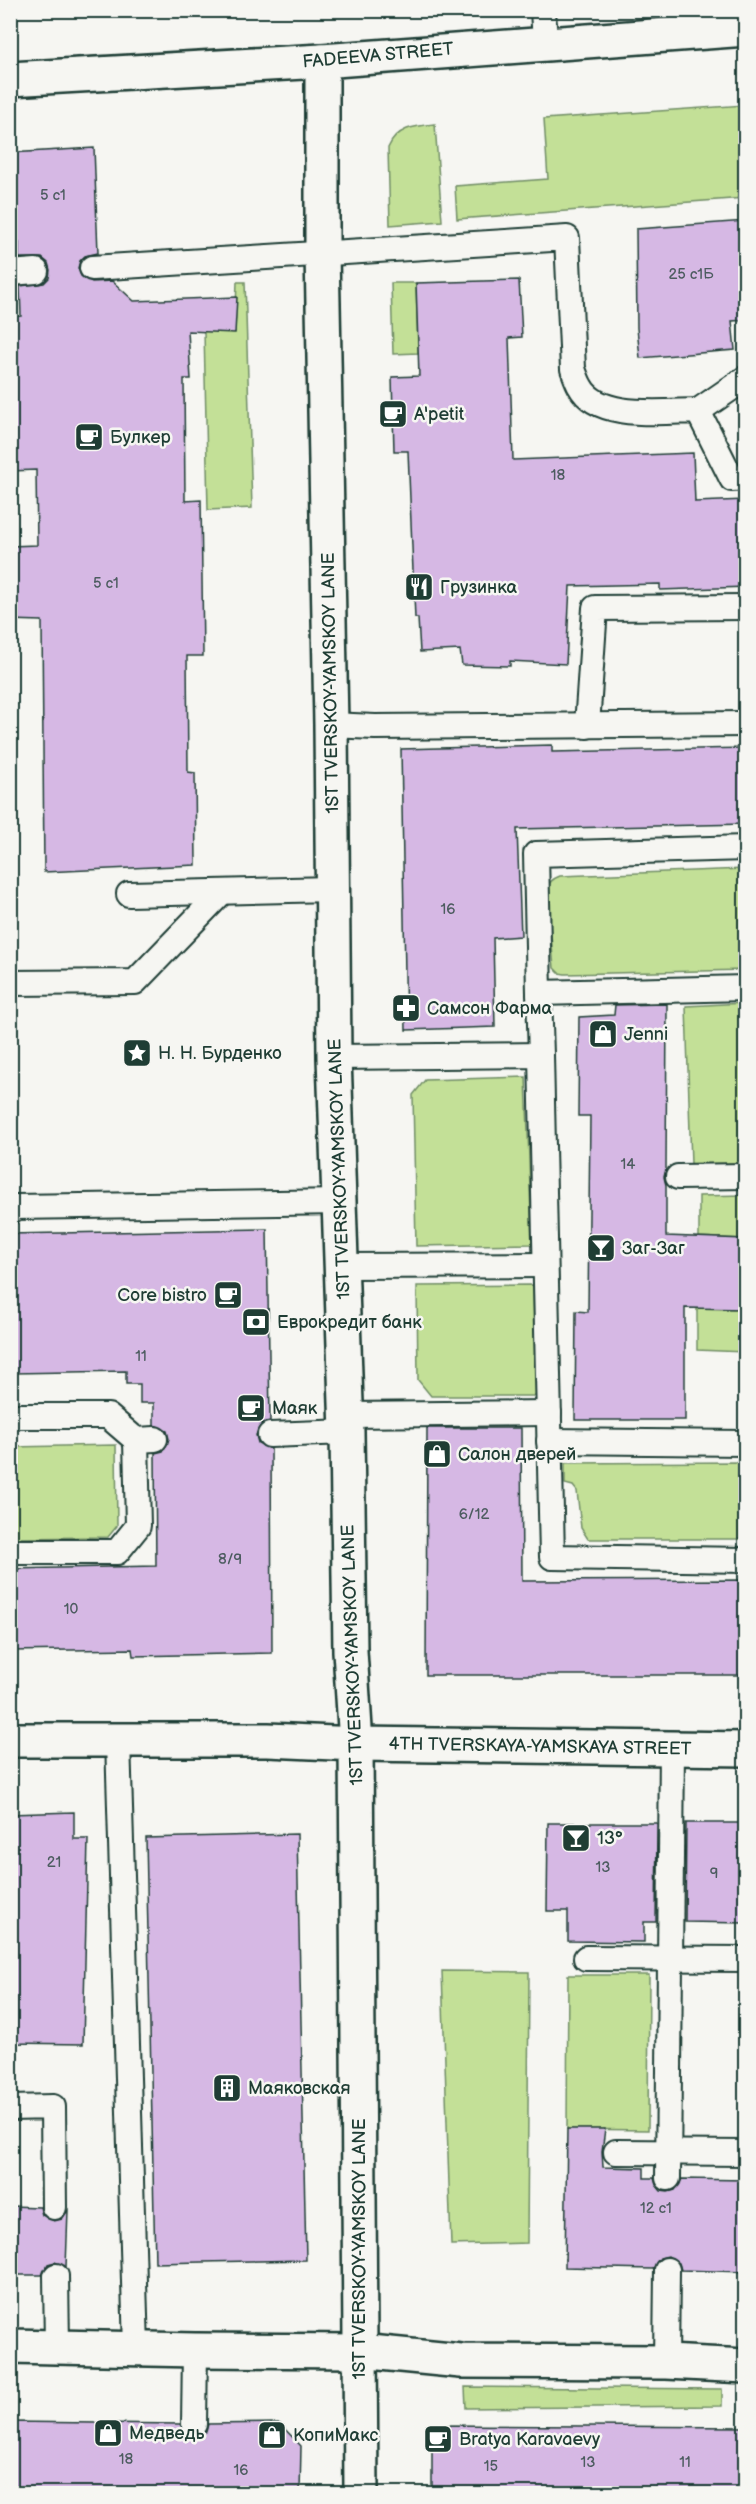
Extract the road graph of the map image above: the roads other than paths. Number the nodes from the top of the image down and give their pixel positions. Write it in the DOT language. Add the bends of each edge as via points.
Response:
graph roads {
  1 [pos="543,10"];
  2 [pos="746,29"];
  3 [pos="545,43"];
  4 [pos="322,61"];
  5 [pos="10,79"];
  6 [pos="322,252"];
  7 [pos="92,268"];
  8 [pos="36,271"];
  9 [pos="10,273"];
  10 [pos="746,378"];
  11 [pos="698,411"];
  12 [pos="746,478"];
  13 [pos="746,607"];
  14 [pos="746,724"];
  15 [pos="331,725"];
  16 [pos="587,726"];
  17 [pos="746,848"];
  18 [pos="332,889"];
  19 [pos="222,891"];
  20 [pos="129,894"];
  21 [pos="10,983"];
  22 [pos="746,988"];
  23 [pos="539,993"];
  24 [pos="541,1055"];
  25 [pos="334,1057"];
  26 [pos="746,1176"];
  27 [pos="678,1177"];
  28 [pos="340,1202"];
  29 [pos="10,1212"];
  30 [pos="545,1265"];
  31 [pos="343,1266"];
  32 [pos="549,1413"];
  33 [pos="10,1416"];
  34 [pos="347,1424"];
  35 [pos="270,1435"];
  36 [pos="549,1441"];
  37 [pos="746,1443"];
  38 [pos="10,1552"];
  39 [pos="746,1560"];
  40 [pos="10,1740"];
  41 [pos="118,1740"];
  42 [pos="356,1744"];
  43 [pos="672,1748"];
  44 [pos="746,1749"];
  45 [pos="586,1958"];
  46 [pos="670,1959"];
  47 [pos="746,1959"];
  48 [pos="10,2108"];
  49 [pos="616,2152"];
  50 [pos="668,2152"];
  51 [pos="746,2153"];
  52 [pos="668,2178"];
  53 [pos="54,2207"];
  54 [pos="667,2270"];
  55 [pos="56,2276"];
  56 [pos="10,2346"];
  57 [pos="57,2346"];
  58 [pos="136,2349"];
  59 [pos="195,2350"];
  60 [pos="360,2351"];
  61 [pos="666,2362"];
  62 [pos="746,2366"];
  63 [pos="194,2424"];
  64 [pos="361,2493"];
  1 -- 3 [label="lane"];
  2 -- 3 [label="street, FADEEVA STREET"];
  3 -- 4 [label="street, FADEEVA STREET"];
  4 -- 5 [label="street, FADEEVA STREET"];
  4 -- 6 [label="street, 1ST TVERSKOY-YAMSKOY LANE"];
  6 -- 7 [label="lane"];
  6 -- 11 [label="lane" via="567,238 573,369 580,387 592,400 609,408"];
  6 -- 15 [label="street, 1ST TVERSKOY-YAMSKOY LANE"];
  8 -- 9 [label="lane"];
  10 -- 11 [label="lane"];
  11 -- 12 [label="lane" via="732,479"];
  13 -- 16 [label="lane" via="595,608"];
  14 -- 16 [label="lane"];
  15 -- 16 [label="lane"];
  15 -- 18 [label="street, 1ST TVERSKOY-YAMSKOY LANE"];
  17 -- 23 [label="lane" via="536,854"];
  18 -- 19 [label="lane"];
  18 -- 25 [label="street, 1ST TVERSKOY-YAMSKOY LANE"];
  19 -- 20 [label="lane"];
  19 -- 21 [label="lane" via="135,982"];
  22 -- 23 [label="lane"];
  23 -- 24 [label="lane"];
  24 -- 25 [label="lane"];
  24 -- 30 [label="lane"];
  25 -- 28 [label="street, 1ST TVERSKOY-YAMSKOY LANE"];
  26 -- 27 [label="lane"];
  28 -- 29 [label="lane" via="15,1207"];
  28 -- 31 [label="street, 1ST TVERSKOY-YAMSKOY LANE"];
  30 -- 31 [label="lane"];
  30 -- 32 [label="lane"];
  31 -- 34 [label="street, 1ST TVERSKOY-YAMSKOY LANE"];
  32 -- 34 [label="lane"];
  32 -- 36 [label="lane"];
  33 -- 38 [label="lane" via="108,1416 145,1440 138,1526 117,1552"];
  34 -- 35 [label="lane"];
  34 -- 42 [label="street, 1ST TVERSKOY-YAMSKOY LANE" via="350,1651"];
  36 -- 37 [label="lane"];
  36 -- 39 [label="lane" via="552,1557"];
  40 -- 41 [label="street, 4TH TVERSKAYA-YAMSKAYA STREET"];
  41 -- 42 [label="street, 4TH TVERSKAYA-YAMSKAYA STREET"];
  41 -- 58 [label="lane"];
  42 -- 43 [label="street, 4TH TVERSKAYA-YAMSKAYA STREET"];
  42 -- 60 [label="street, 1ST TVERSKOY-YAMSKOY LANE"];
  43 -- 44 [label="street, 4TH TVERSKAYA-YAMSKAYA STREET"];
  43 -- 46 [label="lane"];
  45 -- 46 [label="lane"];
  46 -- 47 [label="lane"];
  46 -- 50 [label="lane"];
  48 -- 53 [label="lane" via="53,2107"];
  49 -- 50 [label="lane"];
  50 -- 51 [label="lane"];
  50 -- 52 [label="lane"];
  54 -- 61 [label="lane"];
  55 -- 57 [label="lane"];
  56 -- 57 [label="street"];
  57 -- 58 [label="street"];
  58 -- 59 [label="street"];
  59 -- 60 [label="street"];
  59 -- 63 [label="lane"];
  60 -- 61 [label="street" via="461,2361"];
  60 -- 64 [label="street, 1ST TVERSKOY-YAMSKOY LANE"];
  61 -- 62 [label="street"];
}
